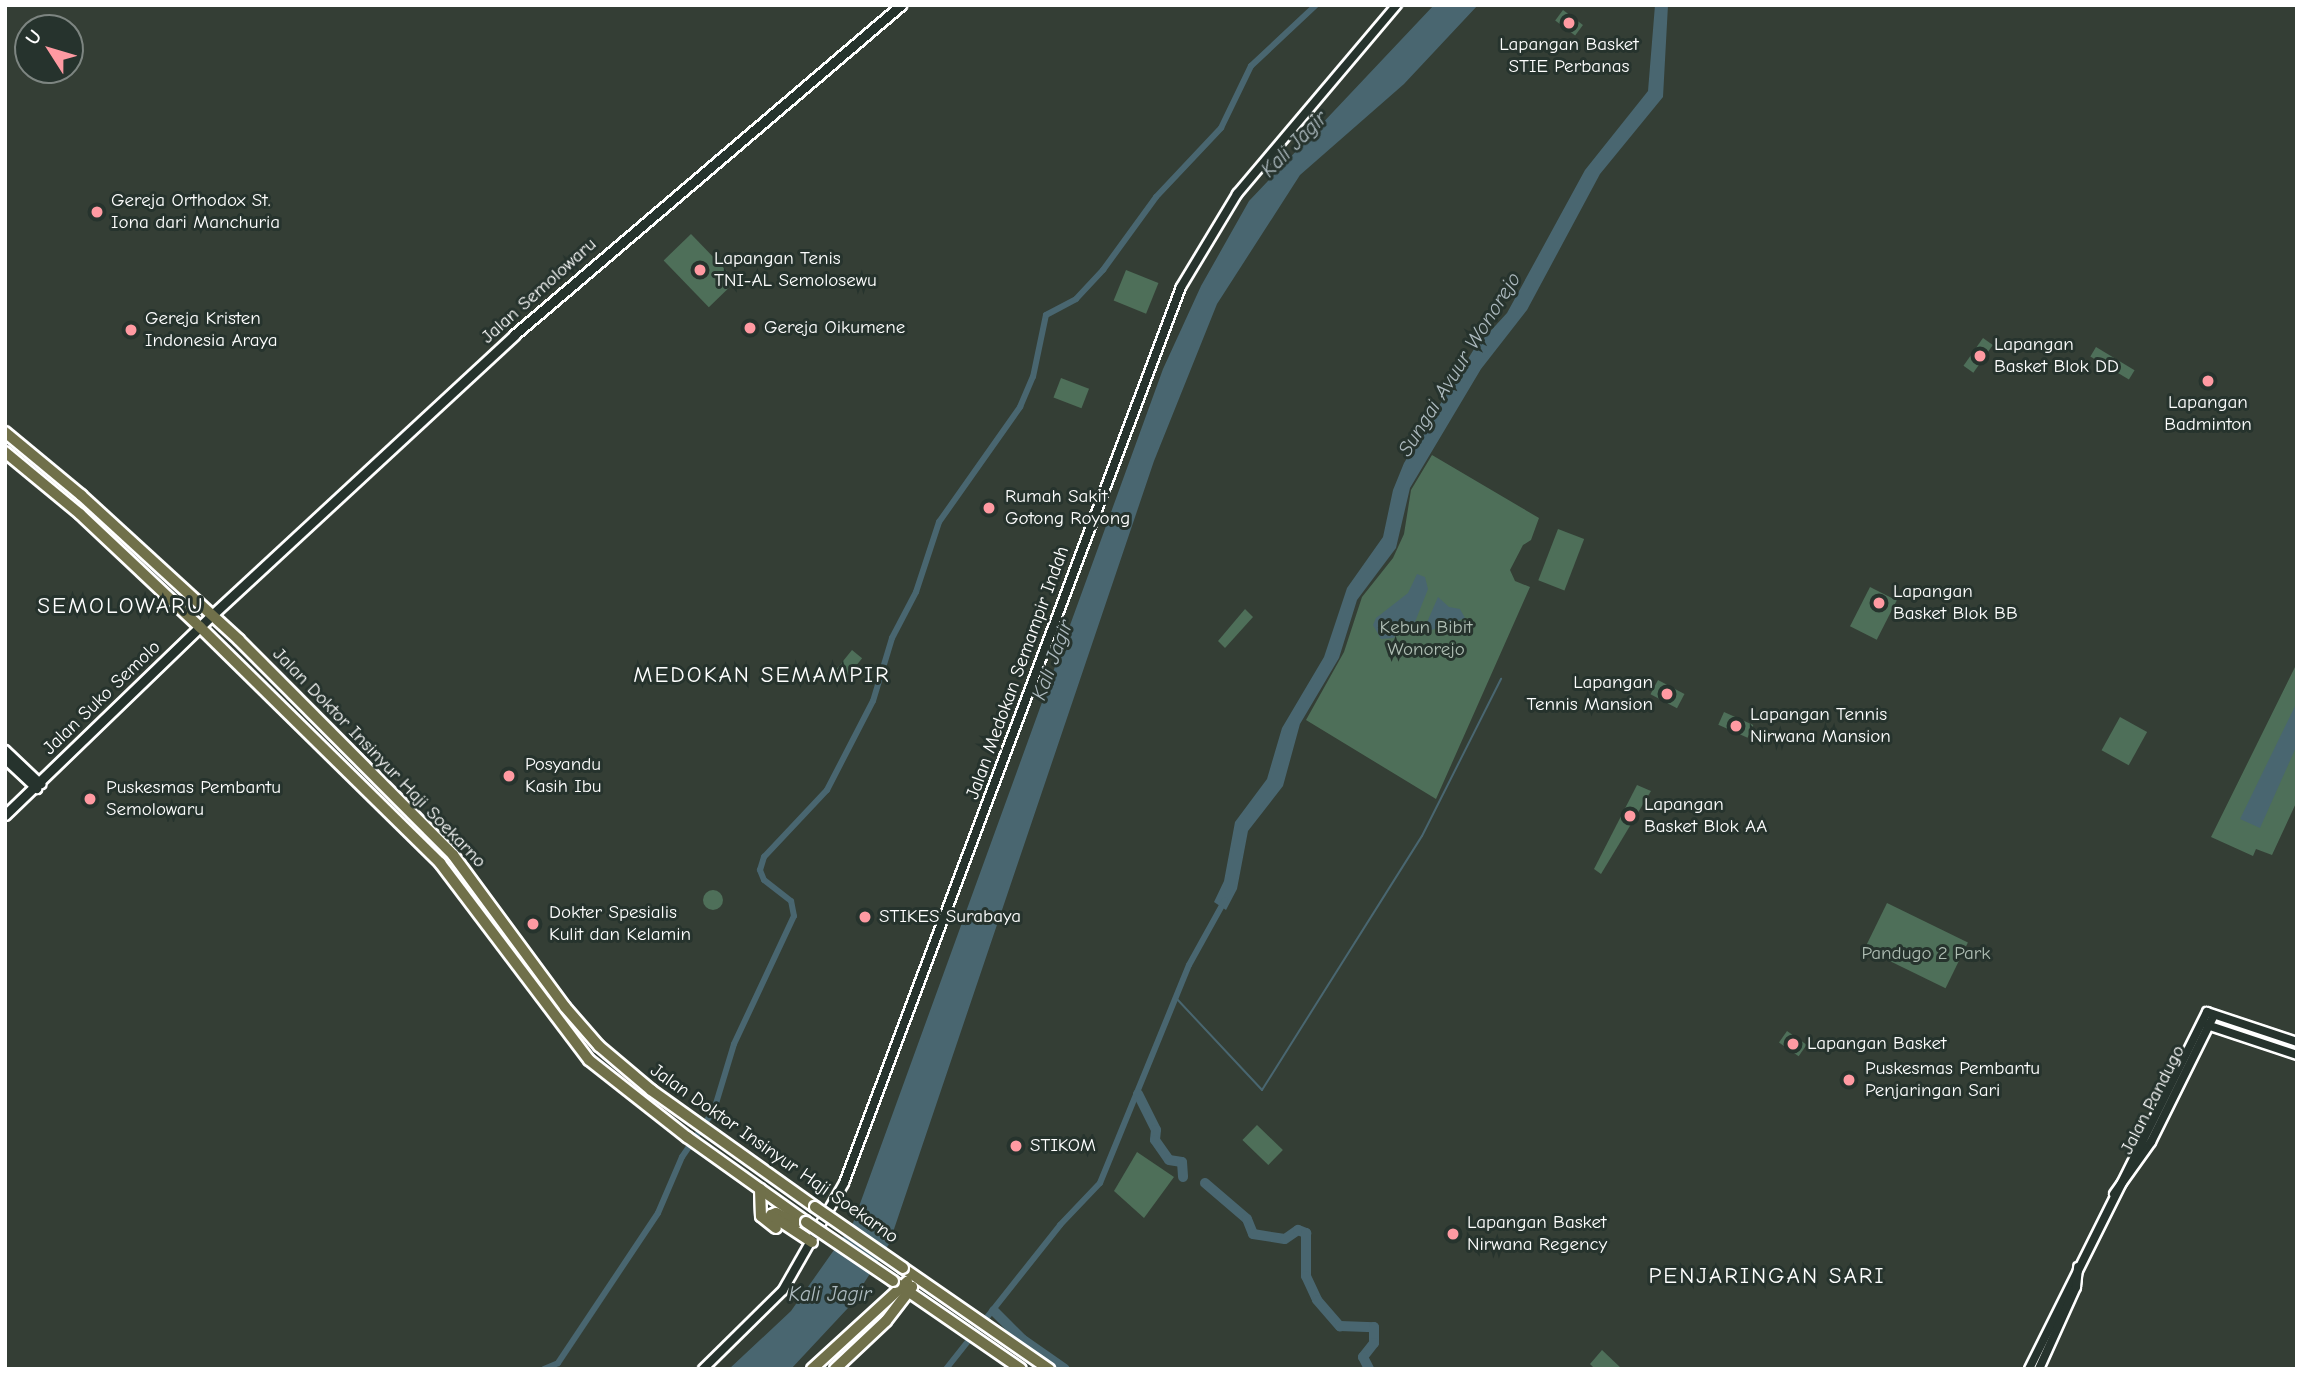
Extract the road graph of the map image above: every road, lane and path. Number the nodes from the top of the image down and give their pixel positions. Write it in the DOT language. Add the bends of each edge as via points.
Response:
graph roads {
  1 [pos="901,5"];
  2 [pos="1397,5"];
  3 [pos="5,432"];
  4 [pos="5,452"];
  5 [pos="211,616"];
  6 [pos="200,627"];
  7 [pos="5,750"];
  8 [pos="5,759"];
  9 [pos="359,760"];
  10 [pos="349,773"];
  11 [pos="377,776"];
  12 [pos="39,783"];
  13 [pos="366,788"];
  14 [pos="5,808"];
  15 [pos="5,815"];
  16 [pos="2205,1024"];
  17 [pos="2297,1042"];
  18 [pos="2297,1055"];
  19 [pos="760,1189"];
  20 [pos="806,1222"];
  21 [pos="810,1244"];
  22 [pos="2078,1267"];
  23 [pos="911,1273"];
  24 [pos="906,1290"];
  25 [pos="703,1369"];
  26 [pos="812,1369"];
  27 [pos="835,1369"];
  28 [pos="1021,1369"];
  29 [pos="1049,1369"];
  30 [pos="2029,1369"];
  31 [pos="2039,1369"];
  1 -- 5 [label="main road, Jalan Semolowaru" via="514,335"];
  2 -- 21 [label="street, Jalan Medokan Semampir Indah" via="1244,185 1181,287 872,1112 844,1183"];
  3 -- 5 [label="main road, Jalan Doktor Insinyur Haji Soekarno" via="81,495"];
  4 -- 6 [label="main road, Jalan Doktor Insinyur Haji Soekarno" via="80,514"];
  5 -- 6 [label="main road, Jalan Suko Semolo"];
  5 -- 9 [label="main road, Jalan Doktor Insinyur Haji Soekarno"];
  6 -- 10 [label="main road, Jalan Doktor Insinyur Haji Soekarno"];
  6 -- 12 [label="main road, Jalan Suko Semolo"];
  7 -- 12 [label="street"];
  8 -- 12 [label="street"];
  9 -- 10 [label="main road"];
  9 -- 11 [label="main road, Jalan Doktor Insinyur Haji Soekarno"];
  10 -- 13 [label="main road, Jalan Doktor Insinyur Haji Soekarno"];
  11 -- 13 [label="main road" via="368,779"];
  11 -- 23 [label="main road, Jalan Doktor Insinyur Haji Soekarno, bridge" via="472,877 591,1038 697,1124"];
  12 -- 14 [label="main road"];
  12 -- 15 [label="main road"];
  13 -- 19 [label="main road, Jalan Doktor Insinyur Haji Soekarno" via="463,890 548,1011 589,1060"];
  16 -- 17 [label="street, Jalan Pandugo" via="2210,1013"];
  16 -- 18 [label="street"];
  16 -- 22 [label="street, Jalan Pandugo" via="2151,1142 2114,1194"];
  19 -- 20 [label="main road, Jalan Doktor Insinyur Haji Soekarno"];
  19 -- 21 [label="main road" via="759,1206 765,1221"];
  20 -- 21 [label="main road" via="771,1215"];
  20 -- 24 [label="main road, Jalan Doktor Insinyur Haji Soekarno, bridge"];
  21 -- 25 [label="street, Jalan Medokan Semampir Indah" via="783,1290"];
  22 -- 30 [label="street, Jalan Pandugo"];
  22 -- 31 [label="street, Jalan Pandugo" via="2076,1287"];
  23 -- 24 [label="main road"];
  23 -- 29 [label="main road, Jalan Doktor Insinyur Haji Soekarno"];
  24 -- 26 [label="main road"];
  24 -- 27 [label="main road" via="886,1321"];
  24 -- 28 [label="main road, Jalan Doktor Insinyur Haji Soekarno"];
}
